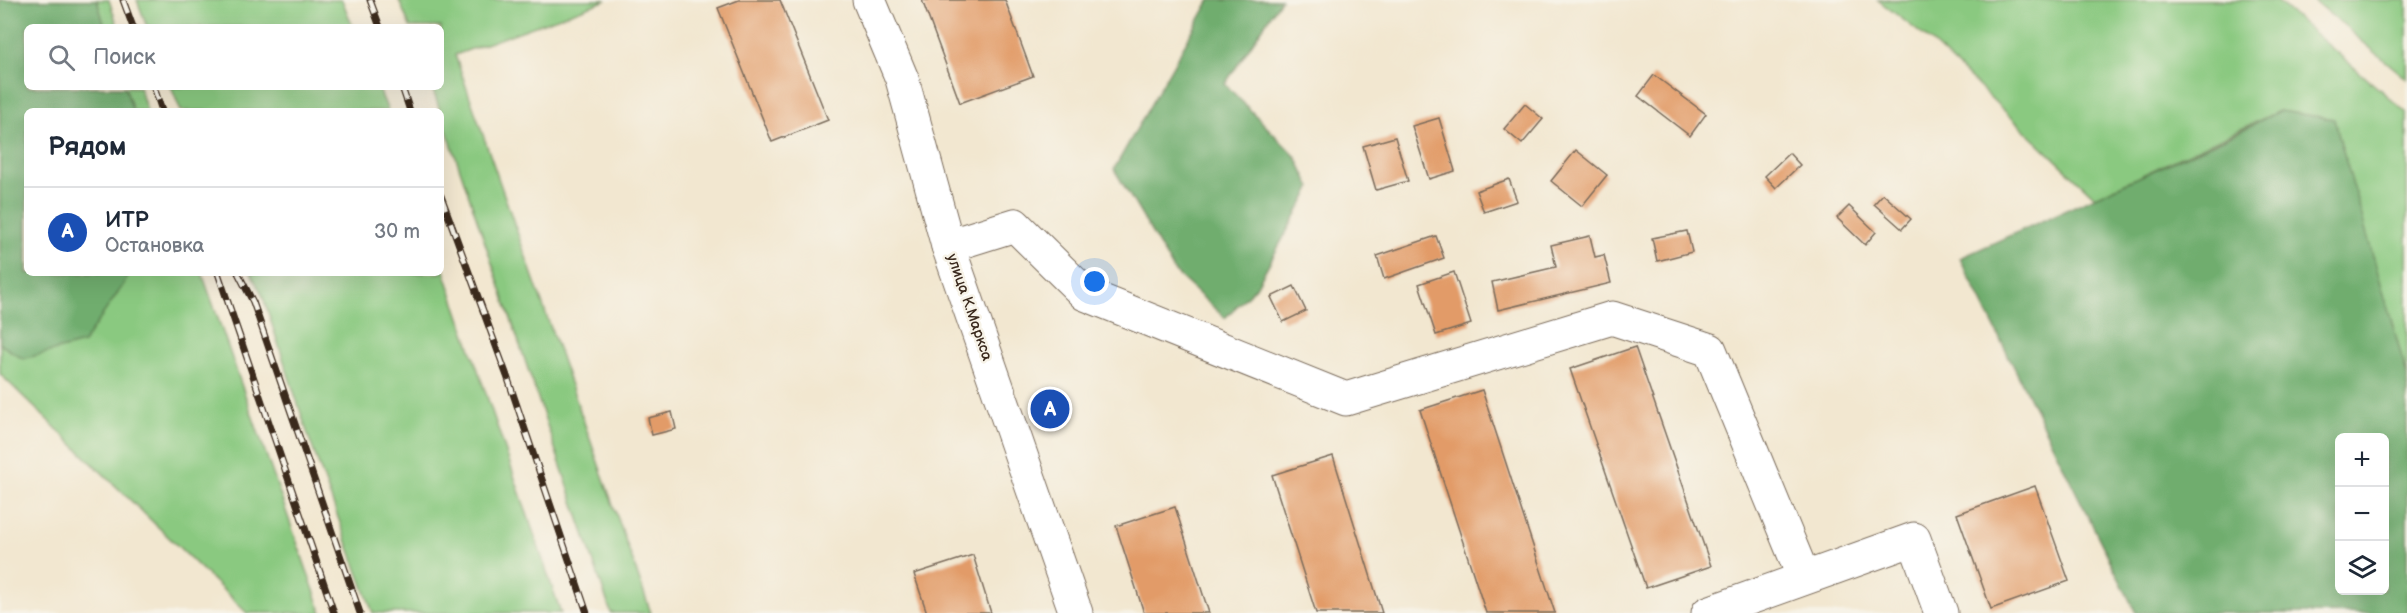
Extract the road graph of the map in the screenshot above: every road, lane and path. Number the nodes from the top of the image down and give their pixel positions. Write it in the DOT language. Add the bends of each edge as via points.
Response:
graph roads {
  1 [pos="869,0"];
  2 [pos="948,246"];
  3 [pos="1804,578"];
  4 [pos="1076,613"];
  5 [pos="1708,613"];
  6 [pos="1941,613"];
  1 -- 2 [label="main road, улица К.Маркса" via="902,79"];
  2 -- 3 [label="main road" via="1015,225 1085,294 1346,399 1612,318 1710,350"];
  2 -- 4 [label="main road, улица К.Маркса"];
  3 -- 5 [label="main road"];
  3 -- 6 [label="main road" via="1914,539"];
}
